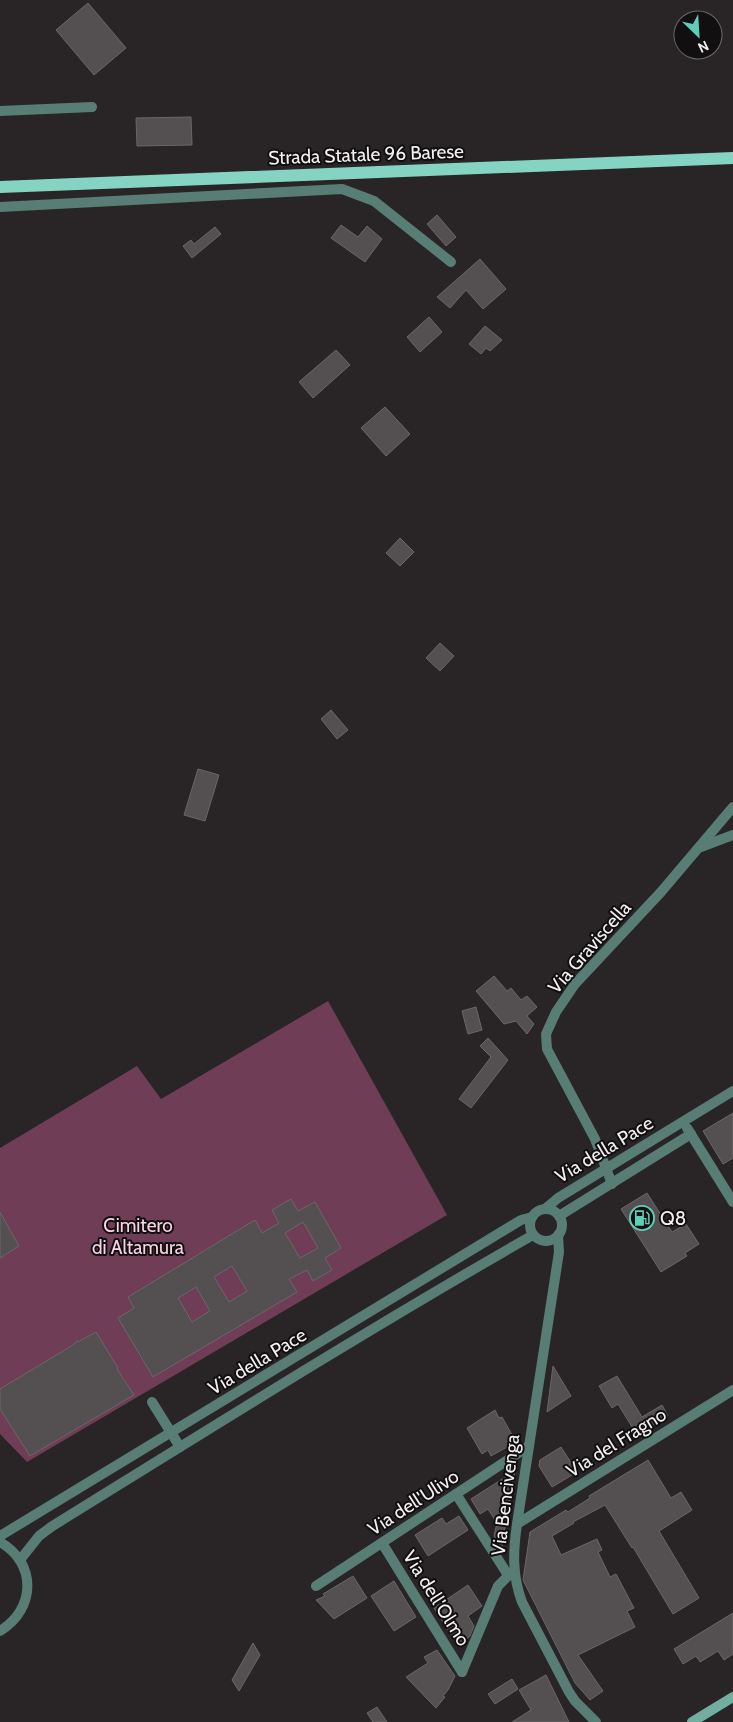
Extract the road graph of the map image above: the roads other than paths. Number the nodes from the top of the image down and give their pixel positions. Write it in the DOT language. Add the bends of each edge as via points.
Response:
graph roads {
  1 [pos="92,107"];
  2 [pos="0,111"];
  3 [pos="733,158"];
  4 [pos="0,187"];
  5 [pos="0,207"];
  6 [pos="451,262"];
  7 [pos="733,807"];
  8 [pos="733,835"];
  9 [pos="699,848"];
  10 [pos="733,1091"];
  11 [pos="683,1122"];
  12 [pos="690,1134"];
  13 [pos="607,1168"];
  14 [pos="612,1184"];
  15 [pos="733,1202"];
  16 [pos="545,1209"];
  17 [pos="559,1216"];
  18 [pos="532,1217"];
  19 [pos="533,1235"];
  20 [pos="554,1238"];
  21 [pos="733,1390"];
  22 [pos="152,1402"];
  23 [pos="171,1433"];
  24 [pos="529,1446"];
  25 [pos="180,1447"];
  26 [pos="456,1494"];
  27 [pos="517,1524"];
  28 [pos="0,1536"];
  29 [pos="0,1542"];
  30 [pos="382,1543"];
  31 [pos="20,1560"];
  32 [pos="511,1572"];
  33 [pos="316,1586"];
  34 [pos="0,1631"];
  35 [pos="733,1697"];
  36 [pos="596,1722"];
  37 [pos="692,1722"];
  1 -- 2 [label="street"];
  3 -- 4 [label="main road, Strada Statale 96 Barese"];
  5 -- 6 [label="street" via="342,189 374,201"];
  7 -- 9 [label="street, Via Graviscella"];
  8 -- 9 [label="street"];
  9 -- 13 [label="street, Via Graviscella" via="575,984 546,1034 546,1049 596,1139"];
  10 -- 11 [label="street, Via della Pace"];
  11 -- 12 [label="street"];
  11 -- 13 [label="street, Via della Pace"];
  12 -- 14 [label="street, Via della Pace"];
  12 -- 15 [label="street"];
  13 -- 14 [label="street, Via Graviscella"];
  13 -- 16 [label="street, Via della Pace"];
  14 -- 17 [label="street, Via della Pace"];
  16 -- 17 [label="street"];
  16 -- 18 [label="street"];
  17 -- 20 [label="street" via="562,1225"];
  18 -- 19 [label="street" via="530,1227"];
  18 -- 23 [label="street, Via della Pace" via="521,1220"];
  19 -- 20 [label="street" via="539,1240"];
  19 -- 25 [label="street, Via della Pace"];
  20 -- 24 [label="street, Via Bencivenga" via="559,1252"];
  21 -- 27 [label="street, Via del Fragno"];
  22 -- 23 [label="street"];
  23 -- 25 [label="street"];
  23 -- 28 [label="street, Via della Pace"];
  24 -- 26 [label="street, Via dell'Ulivo"];
  24 -- 27 [label="street, Via Bencivenga"];
  25 -- 31 [label="street, Via della Pace" via="51,1527 39,1536"];
  26 -- 30 [label="street, Via dell'Ulivo"];
  26 -- 32 [label="street"];
  27 -- 32 [label="street, Via Bencivenga"];
  29 -- 31 [label="street" via="10,1547"];
  30 -- 32 [label="street, Via dell'Olmo" via="462,1672 498,1586"];
  30 -- 33 [label="street, Via dell'Ulivo"];
  31 -- 34 [label="street" via="28,1587 25,1602 19,1615"];
  32 -- 36 [label="street, Via Bencivenga" via="522,1602 565,1685 575,1701"];
  35 -- 37 [label="main road"];
}
